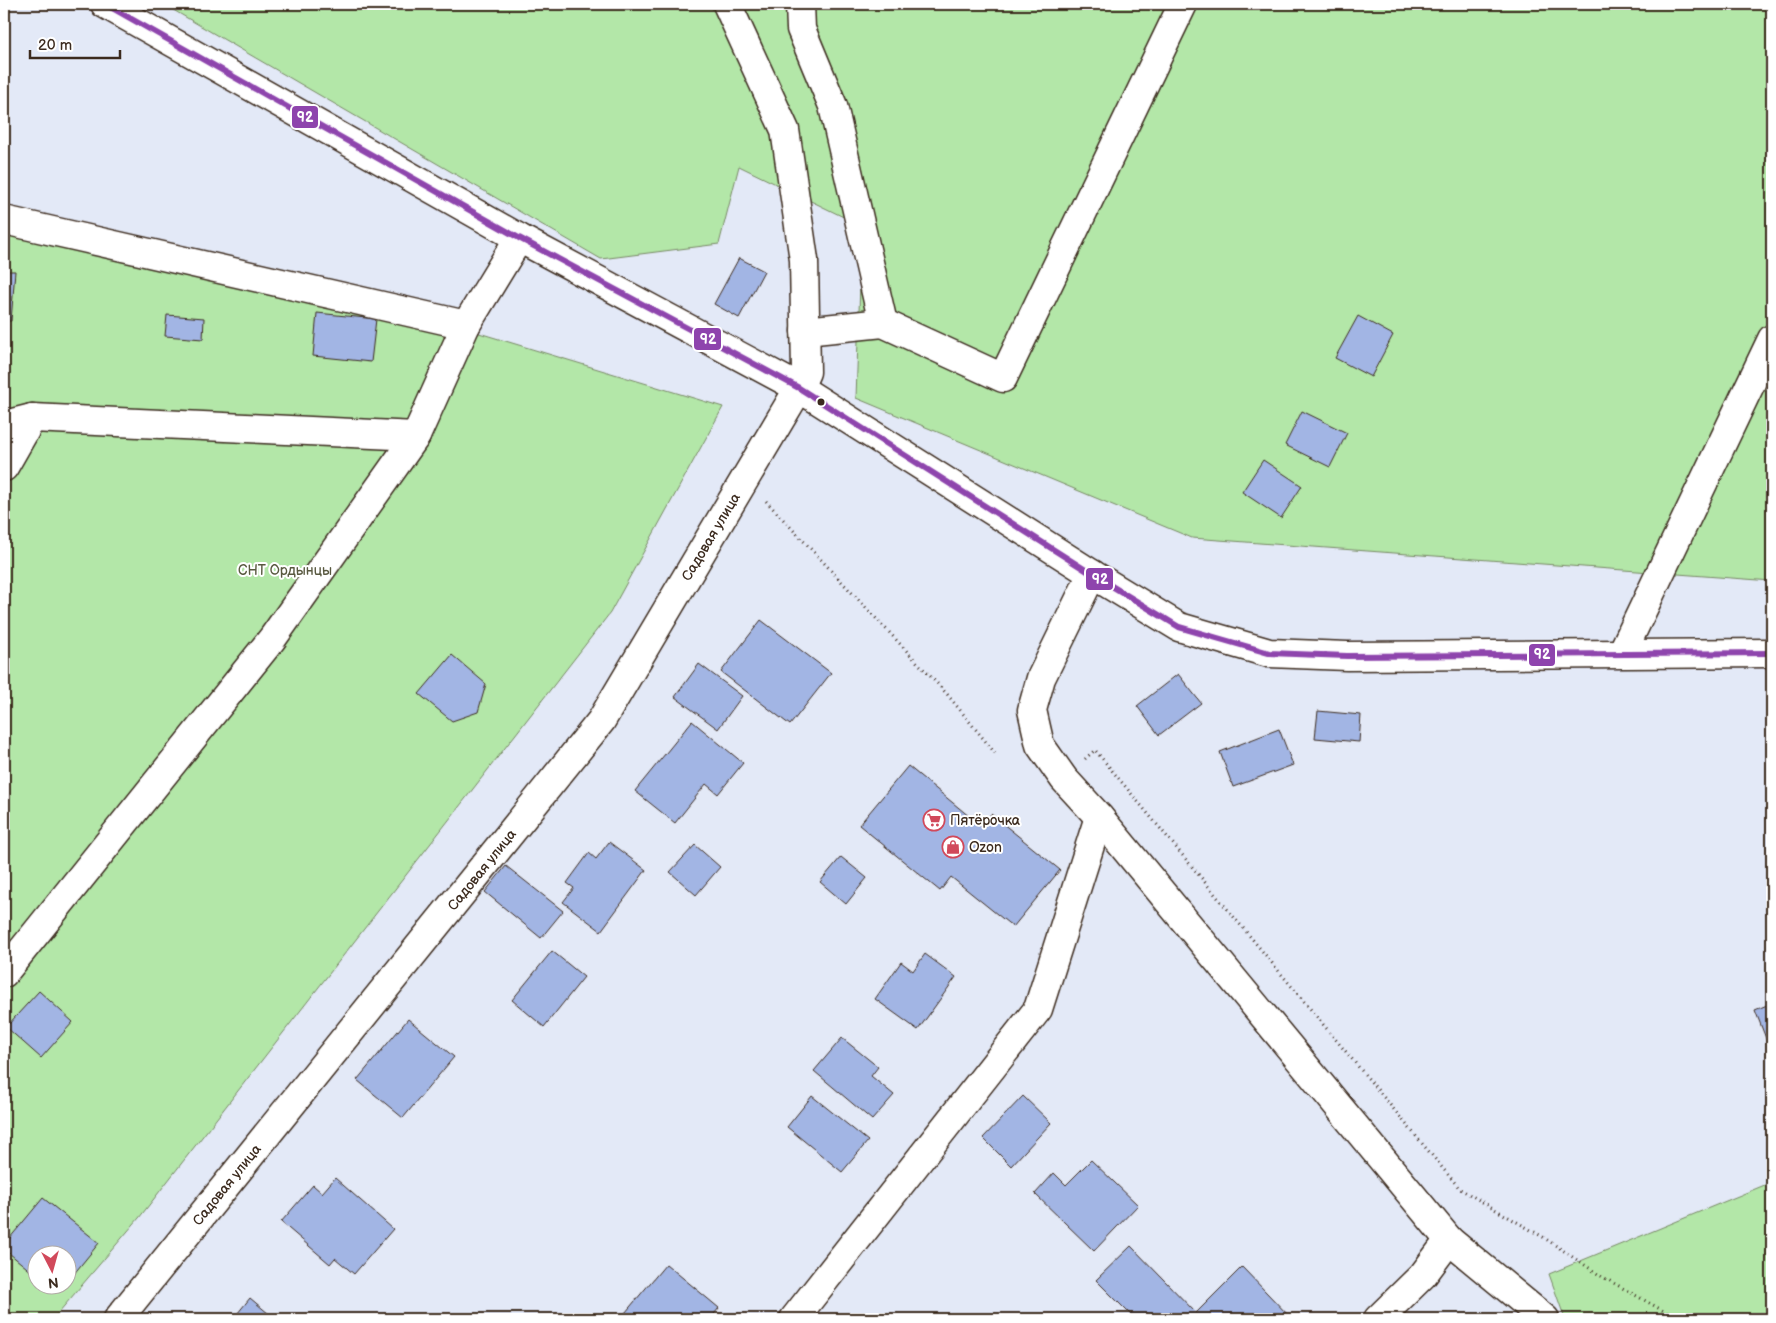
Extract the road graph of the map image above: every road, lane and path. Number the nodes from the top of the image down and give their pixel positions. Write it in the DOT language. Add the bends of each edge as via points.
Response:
graph roads {
  1 [pos="105,4"];
  2 [pos="727,4"];
  3 [pos="800,4"];
  4 [pos="1183,4"];
  5 [pos="4,220"];
  6 [pos="519,238"];
  7 [pos="883,323"];
  8 [pos="466,325"];
  9 [pos="805,331"];
  10 [pos="1772,340"];
  11 [pos="799,388"];
  12 [pos="32,418"];
  13 [pos="4,425"];
  14 [pos="416,436"];
  15 [pos="4,467"];
  16 [pos="745,479"];
  17 [pos="1092,574"];
  18 [pos="1622,653"];
  19 [pos="1772,653"];
  20 [pos="995,753"];
  21 [pos="1064,779"];
  22 [pos="1098,817"];
  23 [pos="4,973"];
  24 [pos="1449,1240"];
  25 [pos="118,1319"];
  26 [pos="794,1319"];
  27 [pos="1378,1319"];
  28 [pos="1545,1319"];
  29 [pos="1678,1319"];
  1 -- 6 [label="street"];
  2 -- 9 [label="street, Садовая улица" via="785,130 804,260"];
  3 -- 7 [label="street" via="801,29 833,106"];
  4 -- 7 [label="street" via="1003,378"];
  5 -- 8 [label="street"];
  6 -- 8 [label="street"];
  6 -- 11 [label="street"];
  7 -- 9 [label="street"];
  8 -- 14 [label="street"];
  9 -- 11 [label="street, Садовая улица" via="806,372"];
  10 -- 18 [label="street"];
  11 -- 16 [label="street, Садовая улица"];
  11 -- 17 [label="street"];
  12 -- 13 [label="street"];
  12 -- 14 [label="street"];
  12 -- 15 [label="street"];
  14 -- 23 [label="street" via="272,639"];
  16 -- 20 [label="path" via="947,694"];
  16 -- 25 [label="street, Садовая улица" via="601,721"];
  17 -- 18 [label="street" via="1179,627 1269,654"];
  17 -- 21 [label="street" via="1041,678 1032,710 1040,745"];
  18 -- 19 [label="street"];
  21 -- 22 [label="street"];
  21 -- 29 [label="path" via="1095,750 1460,1189 1543,1237 1600,1276"];
  22 -- 24 [label="street"];
  22 -- 26 [label="street" via="1038,1009"];
  24 -- 27 [label="street" via="1423,1275"];
  24 -- 28 [label="street"];
}
